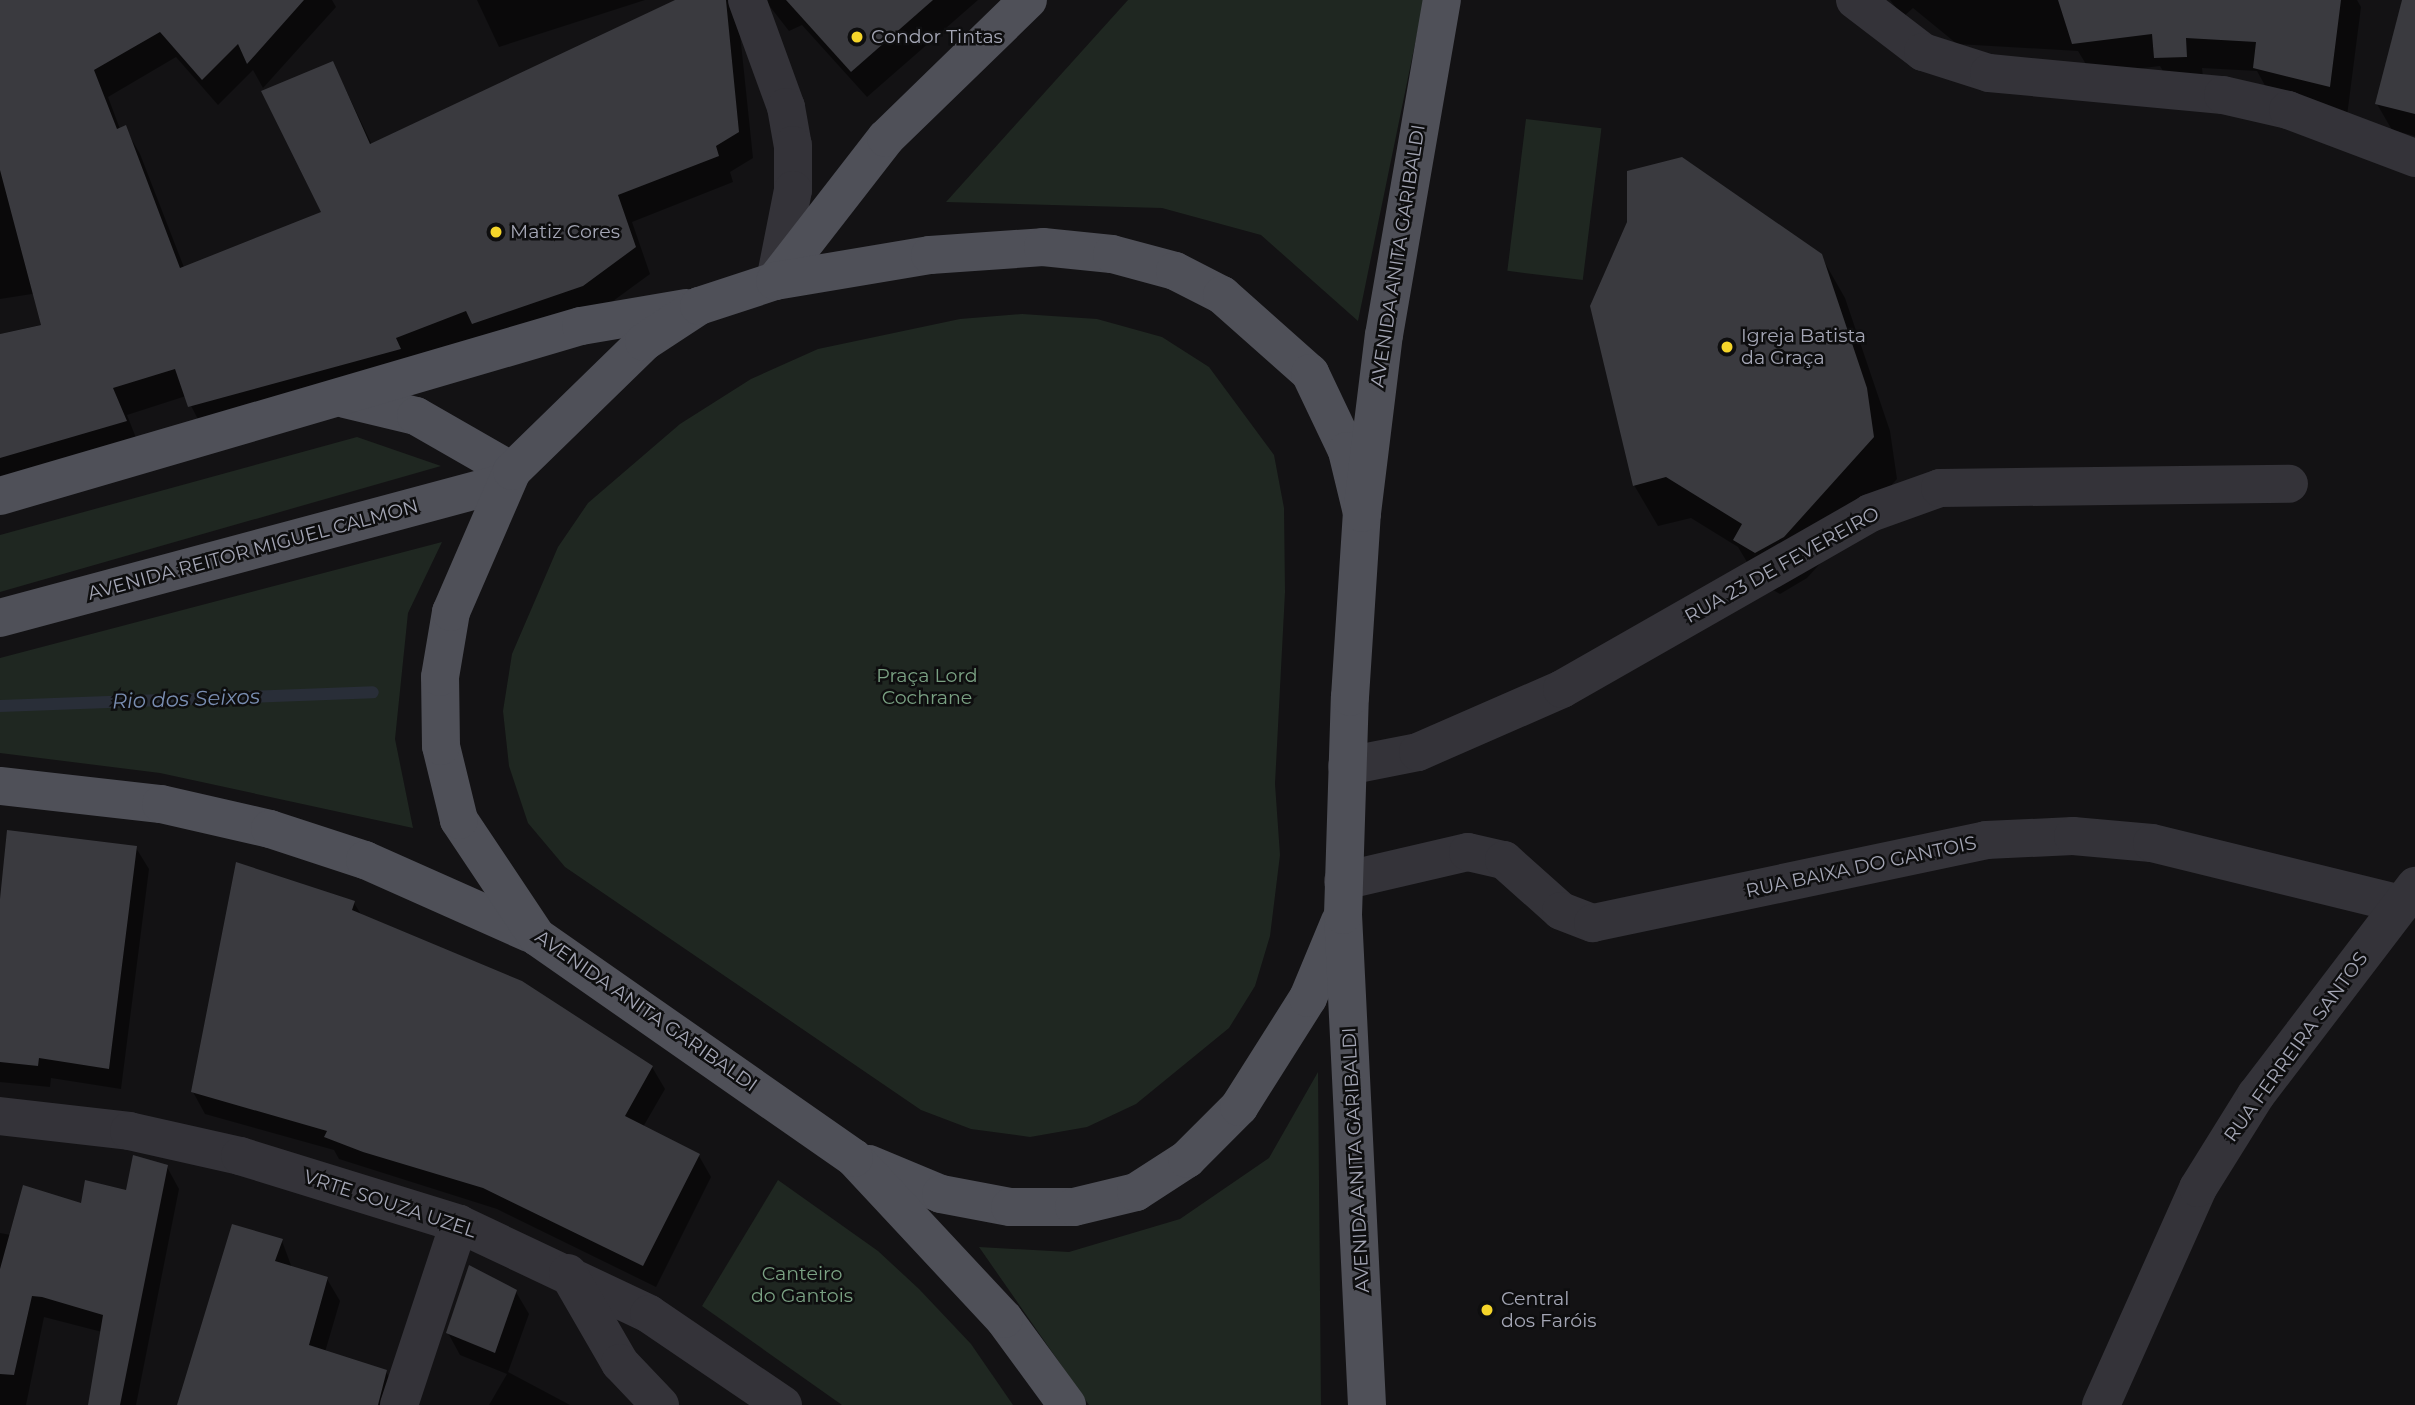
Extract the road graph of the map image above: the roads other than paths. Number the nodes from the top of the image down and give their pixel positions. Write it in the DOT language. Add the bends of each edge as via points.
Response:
graph roads {
  1 [pos="747,0"];
  2 [pos="1028,0"];
  3 [pos="1442,0"];
  4 [pos="1855,0"];
  5 [pos="2415,158"];
  6 [pos="775,281"];
  7 [pos="699,306"];
  8 [pos="339,398"];
  9 [pos="509,477"];
  10 [pos="2289,484"];
  11 [pos="0,496"];
  12 [pos="1362,513"];
  13 [pos="0,618"];
  14 [pos="1346,766"];
  15 [pos="0,786"];
  16 [pos="2408,895"];
  17 [pos="1343,898"];
  18 [pos="537,937"];
  19 [pos="0,1116"];
  20 [pos="855,1158"];
  21 [pos="459,1224"];
  22 [pos="568,1273"];
  23 [pos="399,1405"];
  24 [pos="660,1405"];
  25 [pos="783,1405"];
  26 [pos="1067,1405"];
  27 [pos="1367,1405"];
  28 [pos="2101,1405"];
  1 -- 6 [label="street" via="786,107 793,145 793,190"];
  2 -- 6 [label="main road" via="887,138"];
  3 -- 12 [label="main road, AVENIDA ANITA GARIBALDI" via="1399,242"];
  4 -- 5 [label="street" via="1923,52 1989,73 2223,95 2288,110"];
  6 -- 7 [label="main road, AVENIDA ANITA GARIBALDI"];
  6 -- 12 [label="main road, AVENIDA ANITA GARIBALDI" via="1006,248 1112,254 1175,271 1222,295 1310,373 1347,451"];
  7 -- 8 [label="main road" via="581,326"];
  7 -- 9 [label="main road, AVENIDA ANITA GARIBALDI" via="593,386"];
  8 -- 9 [label="main road" via="416,416"];
  8 -- 11 [label="main road"];
  9 -- 13 [label="main road, AVENIDA REITOR MIGUEL CALMON"];
  9 -- 18 [label="main road, AVENIDA ANITA GARIBALDI" via="451,612 440,677 441,746 459,820"];
  10 -- 14 [label="street, RUA 23 DE FEVEREIRO" via="1940,488 1870,513 1562,689 1418,752"];
  12 -- 14 [label="main road, AVENIDA ANITA GARIBALDI"];
  14 -- 17 [label="main road, AVENIDA ANITA GARIBALDI"];
  15 -- 18 [label="main road" via="162,804 270,829 365,860"];
  16 -- 17 [label="street, RUA BAIXA DO GANTOIS" via="2152,843 2073,836 1986,840 1593,923 1561,911 1504,860 1468,852"];
  16 -- 28 [label="street, RUA FERREIRA SANTOS" via="2256,1095 2198,1188"];
  17 -- 20 [label="main road, AVENIDA ANITA GARIBALDI" via="1308,998 1239,1107 1187,1159 1136,1192 1074,1207 1010,1207 941,1194"];
  17 -- 27 [label="main road, AVENIDA ANITA GARIBALDI"];
  18 -- 20 [label="main road, AVENIDA ANITA GARIBALDI"];
  19 -- 21 [label="street, VRTE SOUZA UZEL" via="129,1131 240,1156"];
  20 -- 26 [label="main road, AVENIDA ANITA GARIBALDI" via="1004,1319"];
  21 -- 22 [label="street, VRTE SOUZA UZEL"];
  21 -- 23 [label="street"];
  22 -- 24 [label="street" via="613,1352"];
  22 -- 25 [label="street, VRTE SOUZA UZEL" via="660,1321"];
}
